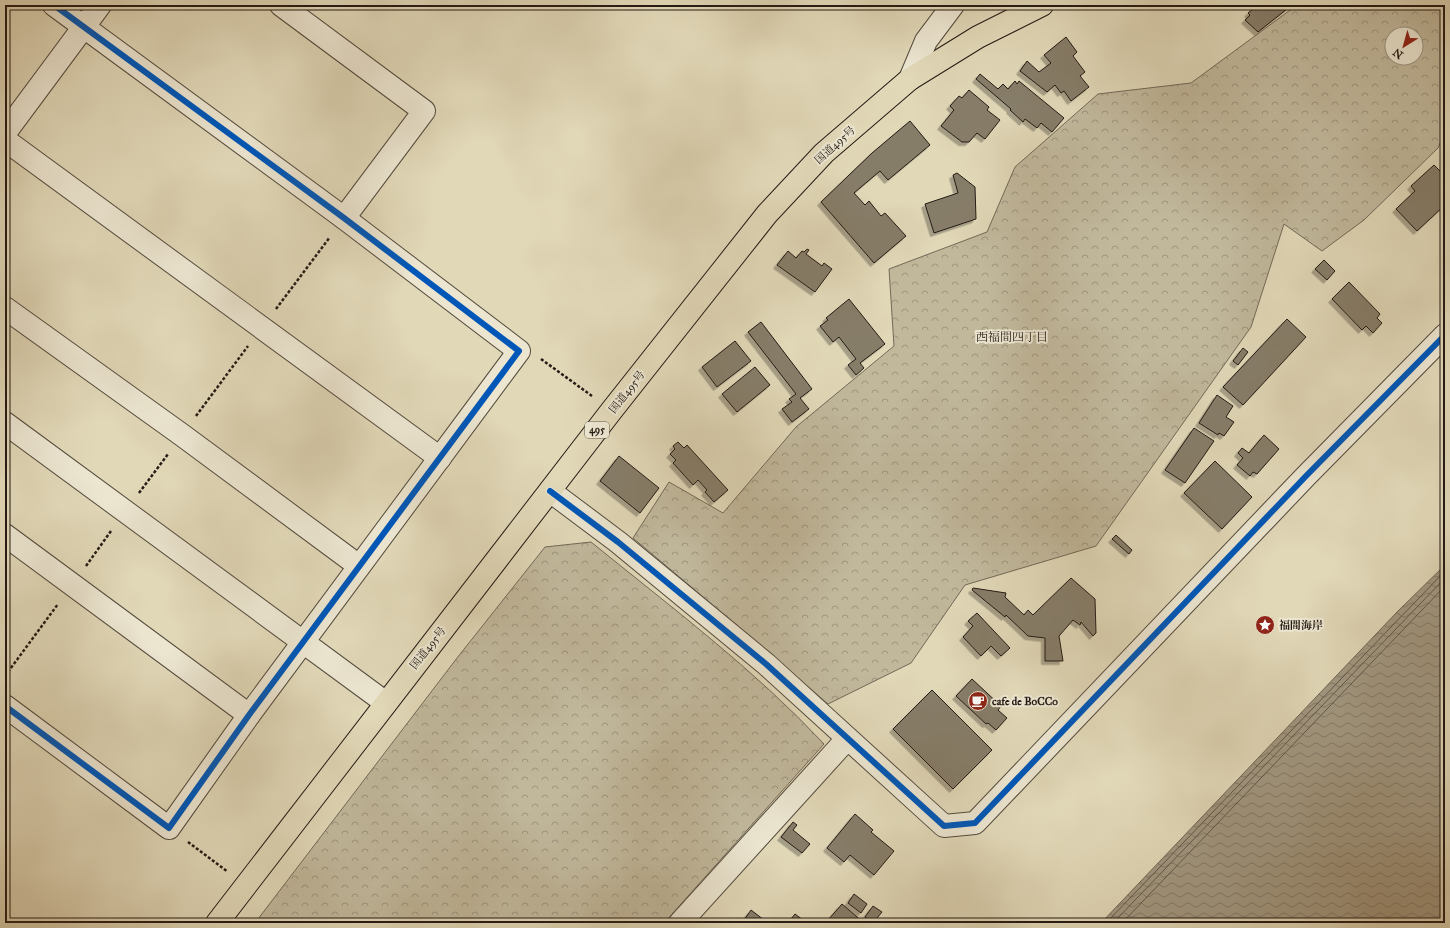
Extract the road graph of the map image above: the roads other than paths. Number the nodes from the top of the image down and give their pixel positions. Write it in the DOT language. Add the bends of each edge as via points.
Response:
graph roads {
  1 [pos="54,5"];
  2 [pos="100,5"];
  3 [pos="281,5"];
  4 [pos="953,5"];
  5 [pos="1042,5"];
  6 [pos="84,27"];
  7 [pos="910,80"];
  8 [pos="5,133"];
  9 [pos="5,140"];
  10 [pos="344,218"];
  11 [pos="5,308"];
  12 [pos="1445,335"];
  13 [pos="5,423"];
  14 [pos="440,458"];
  15 [pos="550,491"];
  16 [pos="5,535"];
  17 [pos="359,566"];
  18 [pos="303,642"];
  19 [pos="386,703"];
  20 [pos="5,706"];
  21 [pos="249,715"];
  22 [pos="847,739"];
  23 [pos="217,923"];
  24 [pos="680,923"];
  1 -- 6 [label="street"];
  2 -- 6 [label="street"];
  3 -- 10 [label="street" via="424,111"];
  4 -- 7 [label="street" via="926,41"];
  5 -- 7 [label="highway, 国道495号 / 495" via="978,37"];
  6 -- 8 [label="street"];
  6 -- 10 [label="street"];
  7 -- 15 [label="highway, 国道495号 / 495" via="824,153 767,214"];
  9 -- 14 [label="street"];
  10 -- 14 [label="street" via="519,351"];
  11 -- 17 [label="street"];
  12 -- 22 [label="street" via="1306,476 975,823 944,826"];
  13 -- 18 [label="street"];
  14 -- 17 [label="street"];
  15 -- 19 [label="highway, 国道495号 / 495"];
  15 -- 22 [label="street" via="618,542 766,664"];
  16 -- 21 [label="street"];
  17 -- 18 [label="street"];
  18 -- 19 [label="street"];
  18 -- 21 [label="street"];
  19 -- 23 [label="highway, 国道495号 / 495"];
  20 -- 21 [label="street" via="169,828"];
  22 -- 24 [label="street"];
}
